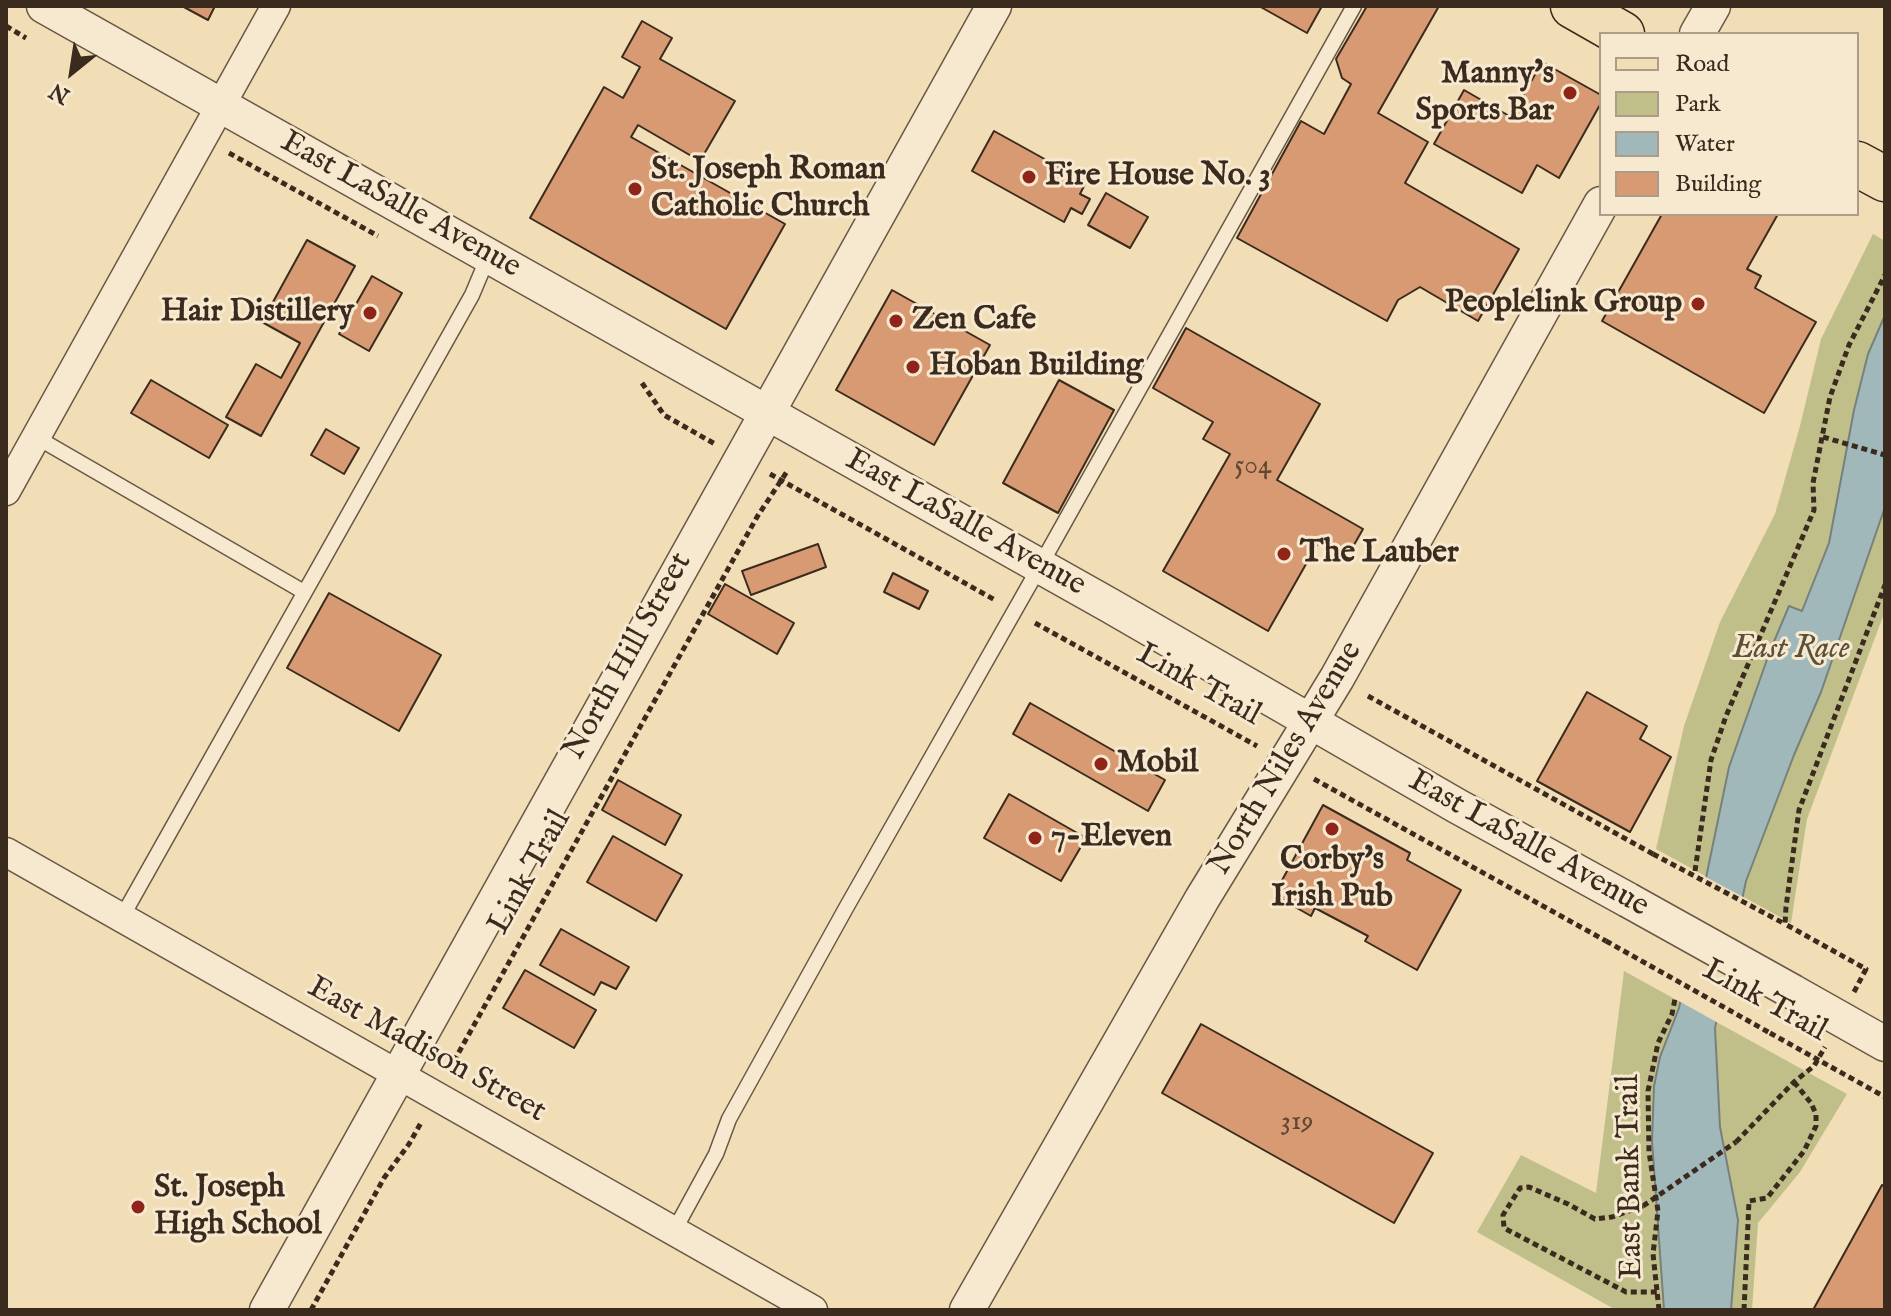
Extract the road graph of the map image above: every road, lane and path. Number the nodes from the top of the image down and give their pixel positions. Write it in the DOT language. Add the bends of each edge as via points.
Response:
graph roads {
  1 [pos="44,6"];
  2 [pos="276,6"];
  3 [pos="994,6"];
  4 [pos="1354,6"];
  5 [pos="1573,6"];
  6 [pos="1713,6"];
  7 [pos="6,26"];
  8 [pos="1618,32"];
  9 [pos="1698,32"];
  10 [pos="33,42"];
  11 [pos="221,106"];
  12 [pos="203,138"];
  13 [pos="1599,208"];
  14 [pos="380,238"];
  15 [pos="489,256"];
  16 [pos="1885,275"];
  17 [pos="629,376"];
  18 [pos="767,412"];
  19 [pos="36,437"];
  20 [pos="1823,437"];
  21 [pos="713,443"];
  22 [pos="1885,455"];
  23 [pos="788,470"];
  24 [pos="774,477"];
  25 [pos="781,481"];
  26 [pos="6,491"];
  27 [pos="1040,566"];
  28 [pos="1885,585"];
  29 [pos="304,592"];
  30 [pos="1015,611"];
  31 [pos="1368,696"];
  32 [pos="1311,722"];
  33 [pos="1286,763"];
  34 [pos="6,852"];
  35 [pos="1695,871"];
  36 [pos="122,917"];
  37 [pos="1785,924"];
  38 [pos="1866,969"];
  39 [pos="1675,999"];
  40 [pos="1885,1044"];
  41 [pos="1818,1060"];
  42 [pos="397,1076"];
  43 [pos="443,1081"];
  44 [pos="1794,1082"];
  45 [pos="1885,1097"];
  46 [pos="426,1114"];
  47 [pos="674,1231"];
  48 [pos="1658,1292"];
  49 [pos="267,1310"];
  50 [pos="311,1310"];
  51 [pos="813,1310"];
  52 [pos="967,1310"];
  53 [pos="1659,1310"];
  54 [pos="1744,1310"];
  1 -- 11 [label="street, East LaSalle Avenue"];
  2 -- 11 [label="street"];
  3 -- 18 [label="street, North Hill Street"];
  4 -- 27 [label="lane"];
  5 -- 8 [label="main road"];
  6 -- 9 [label="street"];
  7 -- 10 [label="path"];
  11 -- 12 [label="street"];
  11 -- 15 [label="street, East LaSalle Avenue"];
  12 -- 14 [label="path"];
  12 -- 19 [label="street"];
  13 -- 32 [label="street, North Niles Avenue"];
  15 -- 18 [label="street, East LaSalle Avenue"];
  15 -- 29 [label="lane"];
  16 -- 20 [label="path" via="1849,345 1830,397"];
  17 -- 21 [label="path" via="642,383 664,415"];
  18 -- 27 [label="street, East LaSalle Avenue"];
  18 -- 42 [label="street, North Hill Street"];
  19 -- 26 [label="street"];
  19 -- 29 [label="lane"];
  20 -- 22 [label="path"];
  20 -- 35 [label="path" via="1813,483 1814,510 1711,760"];
  23 -- 25 [label="path, Link Trail"];
  24 -- 25 [label="path, Link Trail"];
  25 -- 30 [label="path, Link Trail"];
  25 -- 43 [label="path, Link Trail"];
  27 -- 30 [label="lane"];
  27 -- 32 [label="street, East LaSalle Avenue"];
  28 -- 37 [label="path" via="1799,810"];
  29 -- 36 [label="lane"];
  30 -- 33 [label="path, Link Trail"];
  30 -- 47 [label="lane" via="736,1106"];
  31 -- 37 [label="path, bridge"];
  32 -- 33 [label="street, North Niles Avenue"];
  32 -- 40 [label="street, East LaSalle Avenue, bridge"];
  33 -- 41 [label="path, Link Trail, bridge"];
  33 -- 52 [label="street, North Niles Avenue" via="1202,899"];
  34 -- 36 [label="street, East Madison Street"];
  36 -- 42 [label="street, East Madison Street"];
  37 -- 38 [label="path"];
  39 -- 48 [label="path, East Bank Trail" via="1648,1091 1649,1152 1658,1211 1653,1254"];
  41 -- 44 [label="path"];
  41 -- 45 [label="path, Link Trail"];
  42 -- 47 [label="street, East Madison Street"];
  42 -- 49 [label="street, North Hill Street"];
  44 -- 48 [label="path, bridge" via="1736,1142 1643,1206 1595,1219 1529,1187 1520,1188 1503,1215 1504,1228 1626,1292"];
  44 -- 54 [label="path" via="1811,1103 1816,1126 1804,1151 1767,1198 1749,1201"];
  46 -- 50 [label="path"];
  47 -- 51 [label="street, East Madison Street"];
  48 -- 53 [label="path, East Bank Trail"];
}
